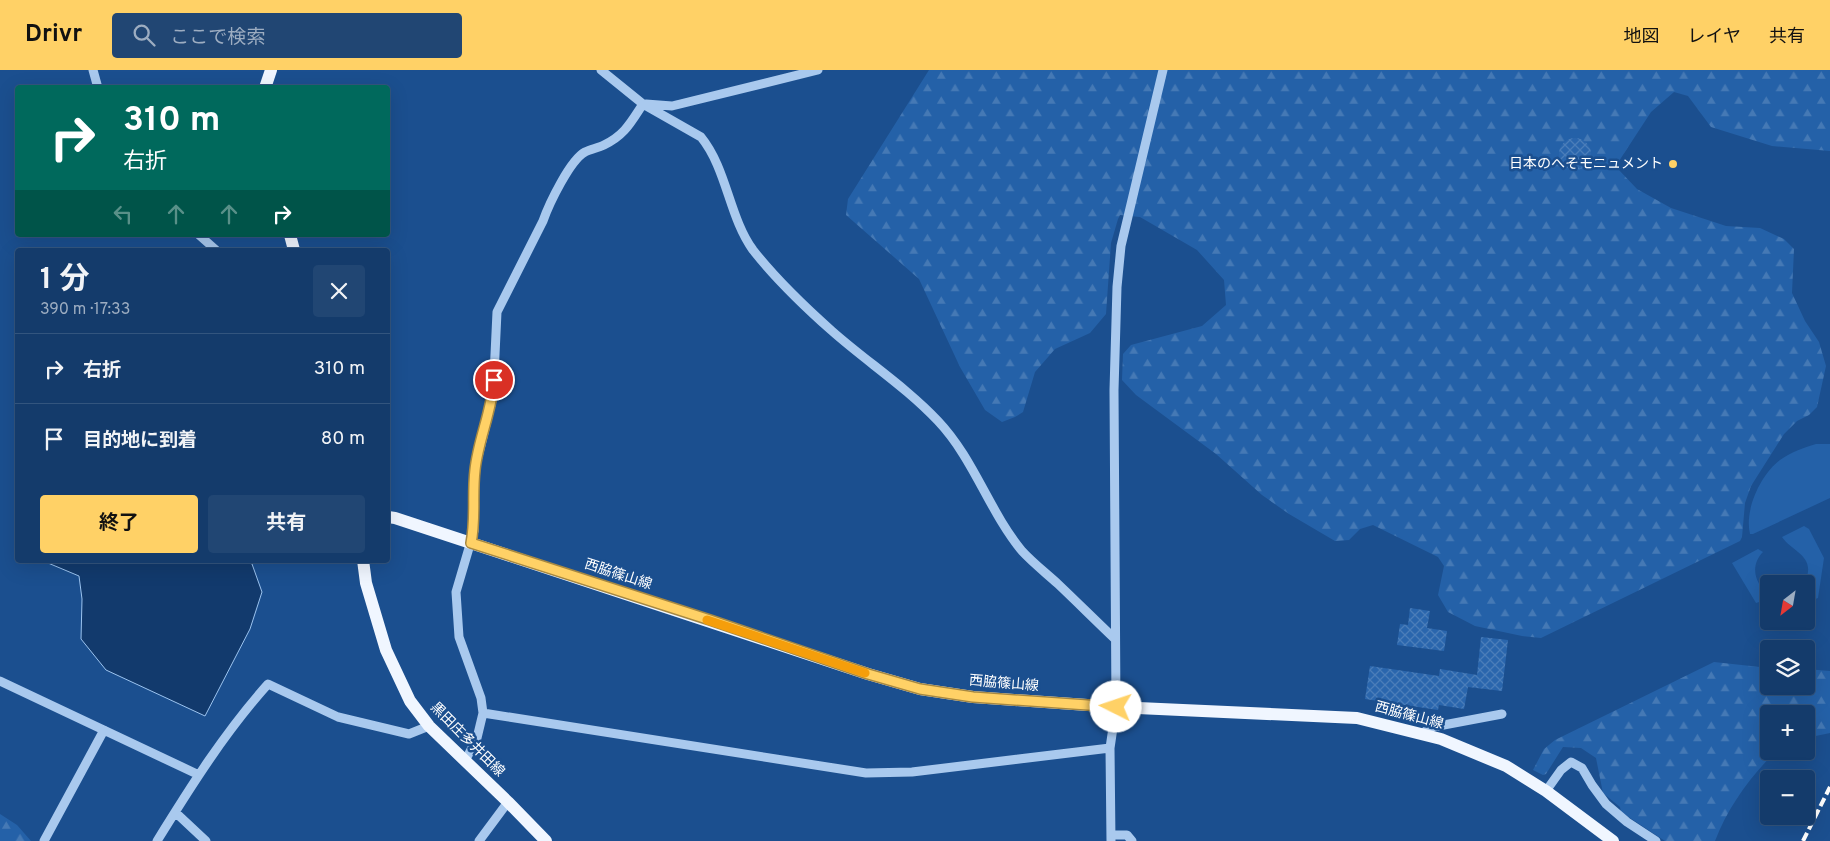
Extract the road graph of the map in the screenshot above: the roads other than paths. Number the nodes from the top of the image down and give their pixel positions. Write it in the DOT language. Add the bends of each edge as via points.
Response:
graph roads {
  1 [pos="93,70"];
  2 [pos="271,70"];
  3 [pos="601,70"];
  4 [pos="818,70"];
  5 [pos="1163,70"];
  6 [pos="806,71"];
  7 [pos="97,85"];
  8 [pos="266,85"];
  9 [pos="643,104"];
  10 [pos="201,237"];
  11 [pos="214,248"];
  12 [pos="390,517"];
  13 [pos="471,543"];
  14 [pos="363,563"];
  15 [pos="1115,640"];
  16 [pos="0,681"];
  17 [pos="1116,707"];
  18 [pos="484,713"];
  19 [pos="1502,714"];
  20 [pos="429,726"];
  21 [pos="104,730"];
  22 [pos="1421,734"];
  23 [pos="1110,748"];
  24 [pos="464,761"];
  25 [pos="199,775"];
  26 [pos="1546,791"];
  27 [pos="508,802"];
  28 [pos="176,812"];
  29 [pos="1111,838"];
  30 [pos="44,841"];
  31 [pos="157,841"];
  32 [pos="206,841"];
  33 [pos="479,841"];
  34 [pos="546,841"];
  35 [pos="1132,841"];
  36 [pos="1613,841"];
  37 [pos="1656,841"];
  1 -- 7 [label="street"];
  2 -- 8 [label="main road"];
  3 -- 9 [label="street"];
  4 -- 6 [label="street"];
  5 -- 15 [label="street" via="1118,270 1114,390"];
  6 -- 9 [label="street" via="672,106"];
  9 -- 13 [label="street" via="626,131 604,145 584,152 567,173 497,312 492,397 475,469"];
  9 -- 15 [label="street" via="701,137 715,161 752,249 832,331 938,421 959,446 1022,551"];
  10 -- 11 [label="street"];
  12 -- 13 [label="main road, 西脇篠山線"];
  13 -- 17 [label="main road, 西脇篠山線" via="920,689 973,697"];
  13 -- 18 [label="street" via="456,592 459,637"];
  14 -- 20 [label="main road, 黒田庄多井田線" via="366,583 386,650 410,701"];
  15 -- 17 [label="street"];
  16 -- 21 [label="street"];
  17 -- 22 [label="main road, 西脇篠山線" via="1358,718"];
  17 -- 23 [label="street"];
  18 -- 23 [label="street" via="866,773 912,772"];
  18 -- 24 [label="street" via="477,738"];
  19 -- 22 [label="street" via="1433,727"];
  20 -- 24 [label="main road, 黒田庄多井田線"];
  20 -- 25 [label="street" via="409,734 338,717 268,684 246,708"];
  21 -- 25 [label="street"];
  21 -- 30 [label="street"];
  22 -- 26 [label="main road, 西脇篠山線" via="1506,766"];
  23 -- 29 [label="street"];
  24 -- 27 [label="main road, 黒田庄多井田線"];
  25 -- 28 [label="street"];
  26 -- 36 [label="main road, 西脇篠山線"];
  26 -- 37 [label="street" via="1571,762 1582,768 1606,804"];
  27 -- 33 [label="street"];
  27 -- 34 [label="main road, 黒田庄多井田線"];
  28 -- 31 [label="street"];
  28 -- 32 [label="street"];
  29 -- 35 [label="street" via="1127,835"];
}
